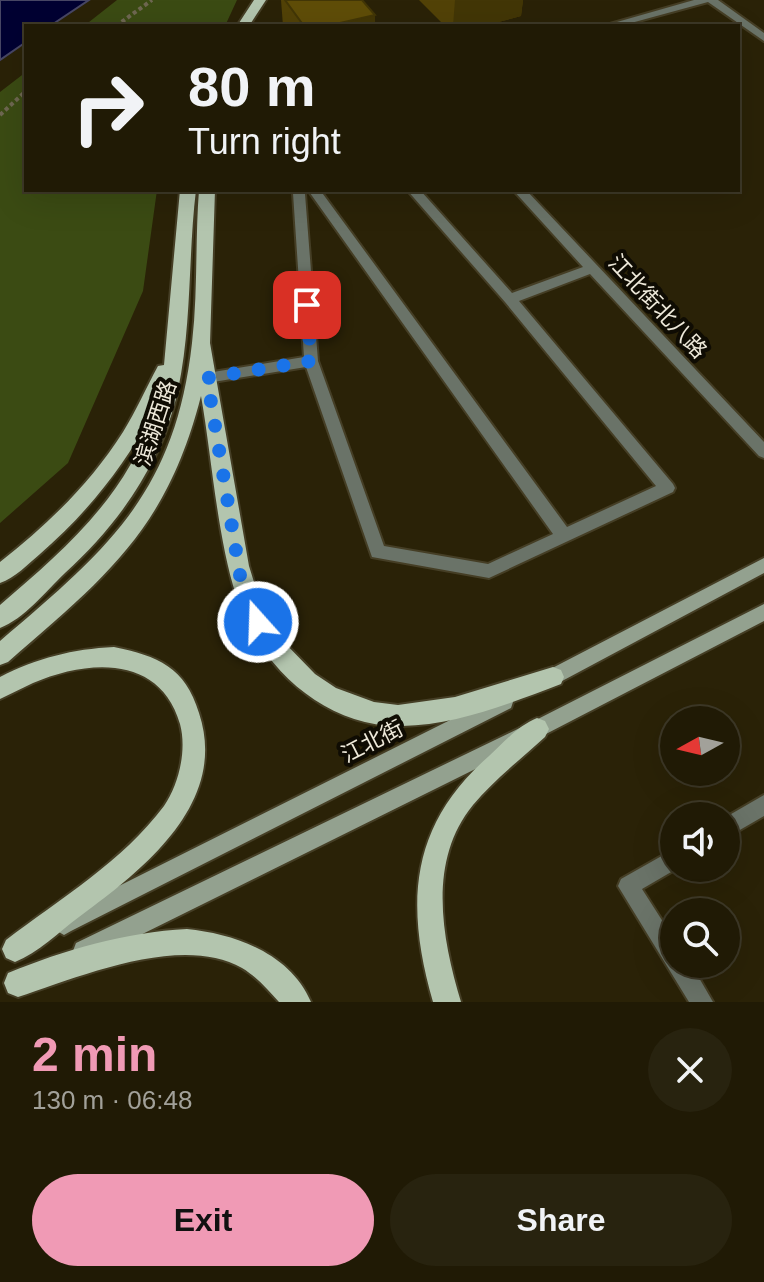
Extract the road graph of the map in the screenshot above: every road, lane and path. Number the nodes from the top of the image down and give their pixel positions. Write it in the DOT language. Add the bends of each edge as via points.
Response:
graph roads {
  1 [pos="152,0"];
  2 [pos="260,0"];
  3 [pos="273,0"];
  4 [pos="705,0"];
  5 [pos="712,0"];
  6 [pos="119,24"];
  7 [pos="244,24"];
  8 [pos="258,24"];
  9 [pos="615,24"];
  10 [pos="764,38"];
  11 [pos="24,93"];
  12 [pos="0,115"];
  13 [pos="188,192"];
  14 [pos="207,192"];
  15 [pos="300,192"];
  16 [pos="315,192"];
  17 [pos="415,192"];
  18 [pos="521,192"];
  19 [pos="592,268"];
  20 [pos="510,299"];
  21 [pos="201,343"];
  22 [pos="176,345"];
  23 [pos="311,361"];
  24 [pos="207,378"];
  25 [pos="764,452"];
  26 [pos="564,536"];
  27 [pos="764,565"];
  28 [pos="0,574"];
  29 [pos="764,612"];
  30 [pos="0,618"];
  31 [pos="0,655"];
  32 [pos="553,677"];
  33 [pos="0,688"];
  34 [pos="537,729"];
  35 [pos="764,806"];
  36 [pos="740,820"];
  37 [pos="660,867"];
  38 [pos="660,936"];
  39 [pos="7,952"];
  40 [pos="687,978"];
  41 [pos="9,988"];
  42 [pos="297,1002"];
  43 [pos="447,1002"];
  44 [pos="702,1002"];
  1 -- 6 [label="path"];
  2 -- 7 [label="main road"];
  3 -- 8 [label="main road"];
  4 -- 9 [label="street"];
  5 -- 10 [label="street"];
  11 -- 12 [label="path"];
  13 -- 22 [label="main road, 滨湖西路"];
  14 -- 21 [label="main road, 滨湖西路"];
  15 -- 23 [label="street"];
  16 -- 26 [label="street"];
  17 -- 20 [label="street"];
  18 -- 19 [label="street, 江北街北八路"];
  19 -- 20 [label="street"];
  19 -- 25 [label="street, 江北街北八路"];
  20 -- 26 [label="street" via="667,488"];
  21 -- 24 [label="main road"];
  21 -- 31 [label="main road, 滨湖西路" via="172,463 149,505 94,573"];
  22 -- 28 [label="main road" via="125,449 91,494 54,532"];
  22 -- 30 [label="main road, 滨湖西路" via="165,406 144,461 114,510 76,553"];
  23 -- 24 [label="street"];
  23 -- 26 [label="street" via="378,552 489,571"];
  24 -- 32 [label="main road" via="240,575 258,622 282,659 311,687 349,706 389,716 426,714"];
  27 -- 32 [label="main road, 江北街"];
  29 -- 34 [label="main road"];
  32 -- 39 [label="main road, 江北街"];
  33 -- 39 [label="main road" via="61,662 94,655 126,659 153,669 177,687 190,712 195,743 189,779 172,815 132,857"];
  34 -- 41 [label="main road"];
  34 -- 43 [label="main road" via="458,804 438,842 427,898 434,962"];
  35 -- 36 [label="street"];
  37 -- 38 [label="street" via="628,886"];
  40 -- 44 [label="street"];
  41 -- 42 [label="main road" via="151,944 206,942 245,955 276,976"];
}
